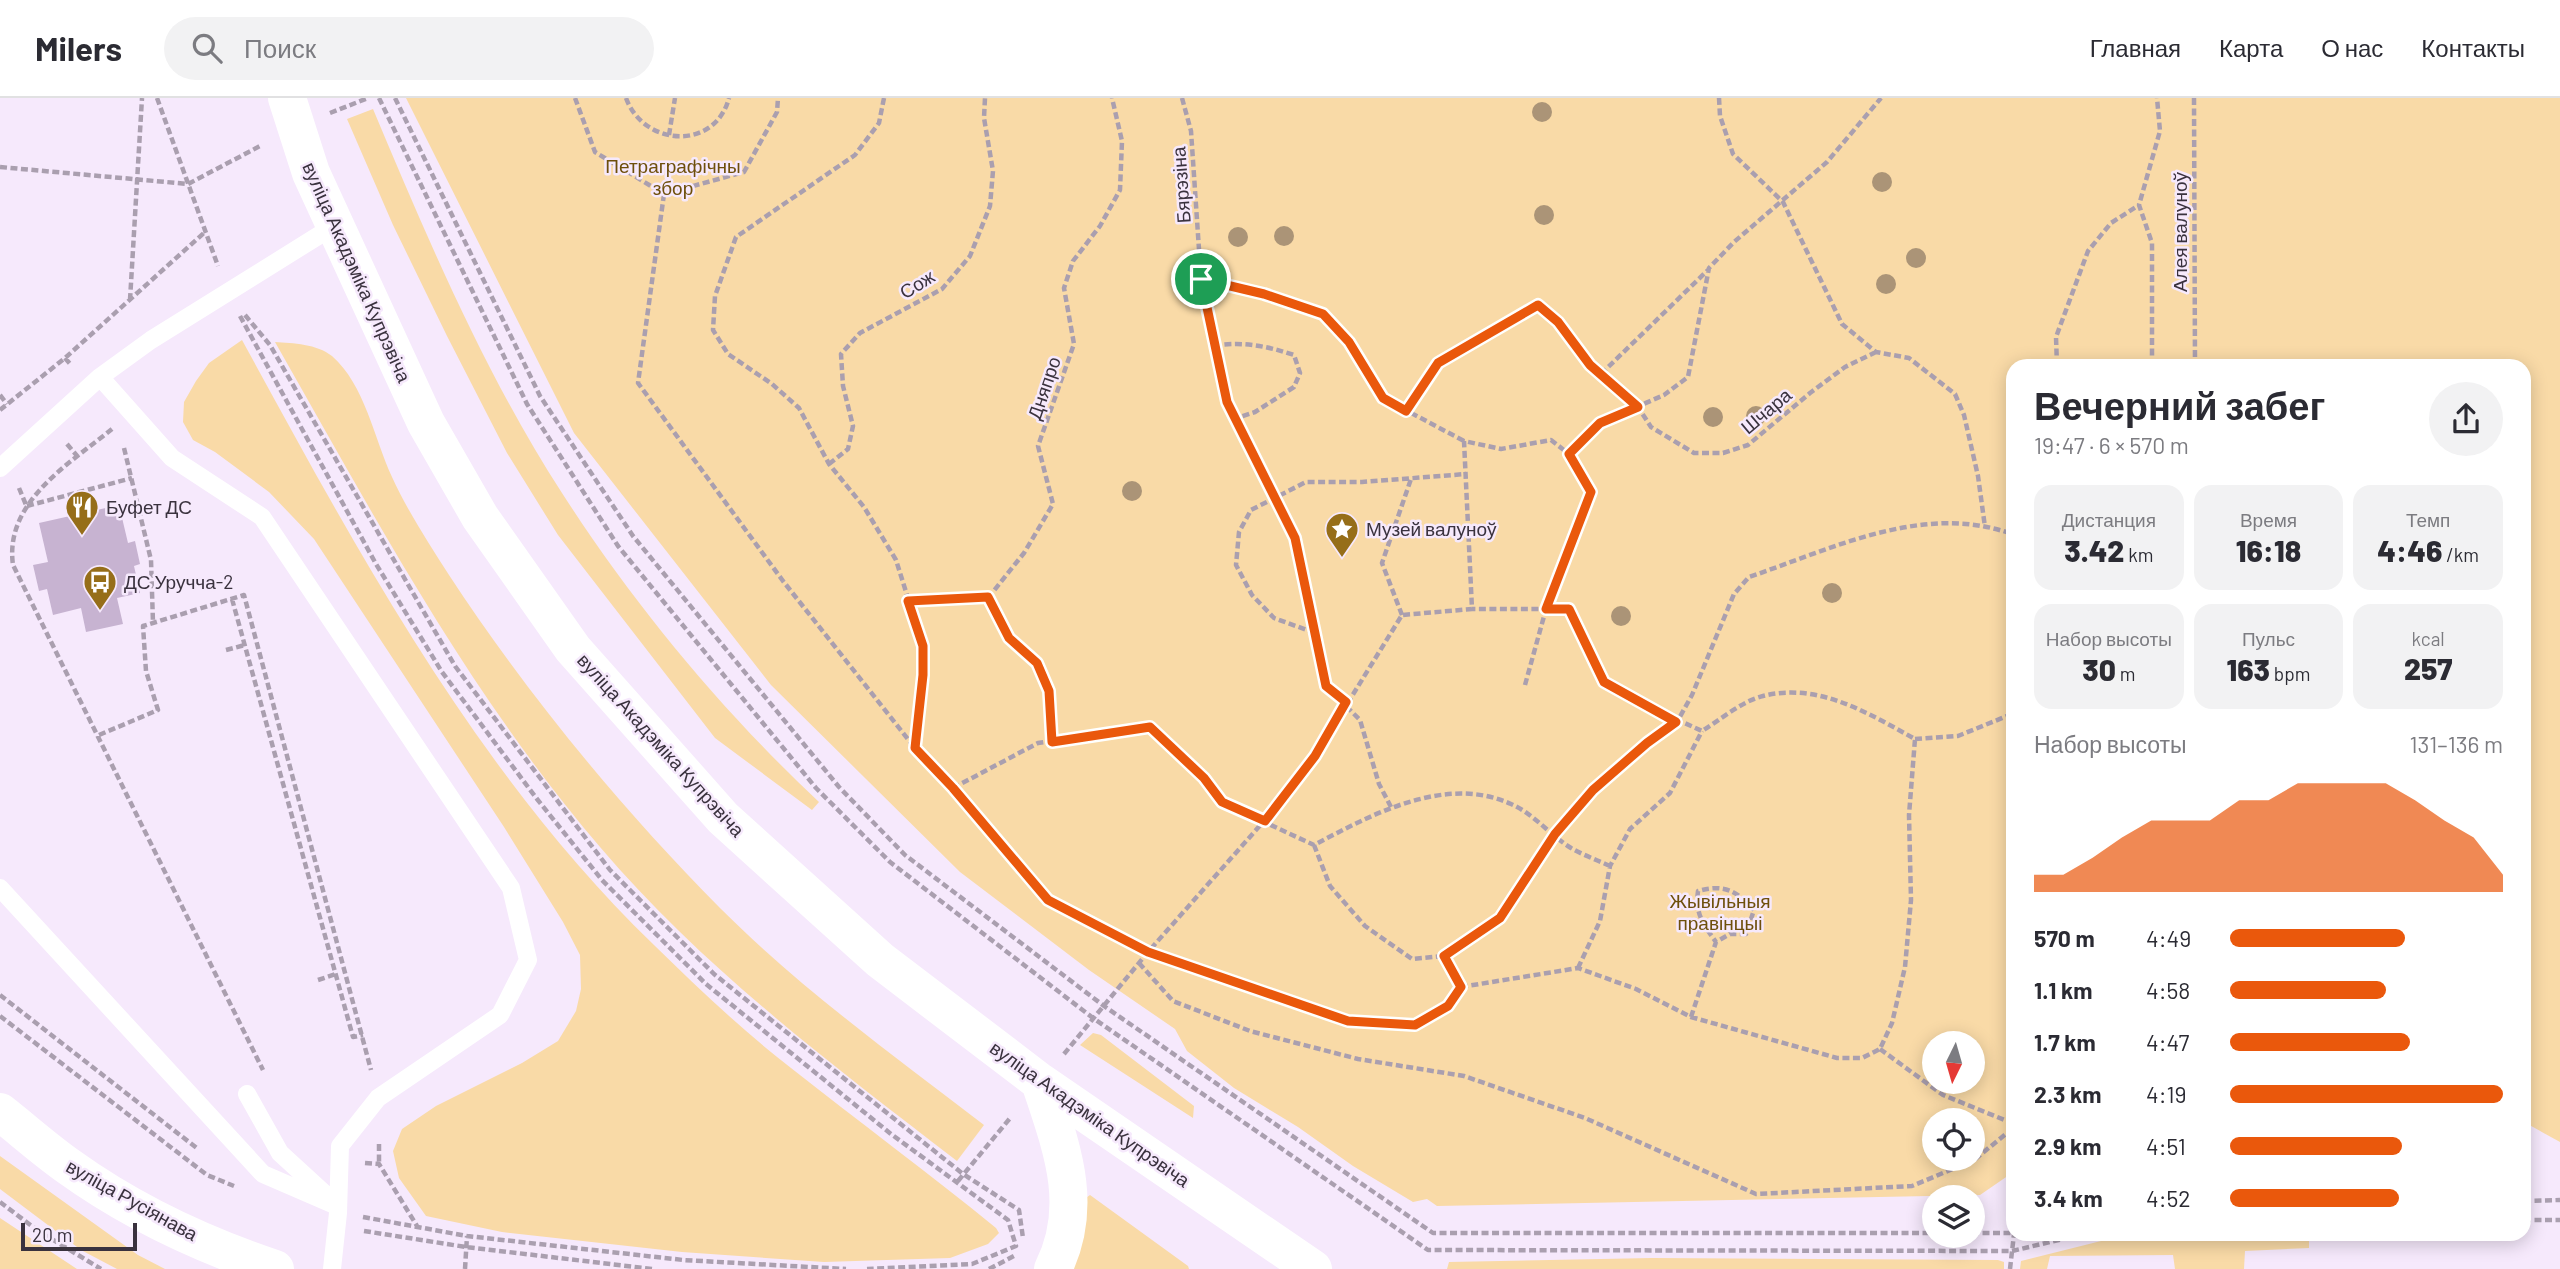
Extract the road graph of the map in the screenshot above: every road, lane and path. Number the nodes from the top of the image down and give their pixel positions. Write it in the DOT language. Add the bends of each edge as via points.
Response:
graph roads {
  1 [pos="142,98"];
  2 [pos="157,98"];
  3 [pos="287,98"];
  4 [pos="379,98"];
  5 [pos="395,98"];
  6 [pos="575,98"];
  7 [pos="626,98"];
  8 [pos="675,98"];
  9 [pos="729,98"];
  10 [pos="778,98"];
  11 [pos="884,98"];
  12 [pos="985,98"];
  13 [pos="1112,98"];
  14 [pos="1182,98"];
  15 [pos="1719,98"];
  16 [pos="1881,98"];
  17 [pos="2157,98"];
  18 [pos="2194,98"];
  19 [pos="669,136"];
  20 [pos="0,167"];
  21 [pos="136,180"];
  22 [pos="188,184"];
  23 [pos="664,194"];
  24 [pos="1783,202"];
  25 [pos="2139,205"];
  26 [pos="334,226"];
  27 [pos="206,231"];
  28 [pos="1709,268"];
  29 [pos="1201,279"];
  30 [pos="228,294"];
  31 [pos="130,300"];
  32 [pos="1214,346"];
  33 [pos="1876,352"];
  34 [pos="2057,359"];
  35 [pos="2152,359"];
  36 [pos="2195,359"];
  37 [pos="1601,374"];
  38 [pos="100,377"];
  39 [pos="0,395"];
  40 [pos="7,404"];
  41 [pos="1638,407"];
  42 [pos="0,410"];
  43 [pos="1406,411"];
  44 [pos="1234,419"];
  45 [pos="118,424"];
  46 [pos="121,438"];
  47 [pos="1464,442"];
  48 [pos="1569,454"];
  49 [pos="829,464"];
  50 [pos="0,468"];
  51 [pos="1466,474"];
  52 [pos="132,478"];
  53 [pos="1411,478"];
  54 [pos="1273,497"];
  55 [pos="26,506"];
  56 [pos="1985,527"];
  57 [pos="2006,532"];
  58 [pos="988,597"];
  59 [pos="232,599"];
  60 [pos="908,601"];
  61 [pos="1472,609"];
  62 [pos="1546,609"];
  63 [pos="1402,615"];
  64 [pos="153,623"];
  65 [pos="1315,633"];
  66 [pos="245,645"];
  67 [pos="226,650"];
  68 [pos="1525,685"];
  69 [pos="1346,702"];
  70 [pos="2006,716"];
  71 [pos="1676,722"];
  72 [pos="1702,731"];
  73 [pos="99,735"];
  74 [pos="1915,739"];
  75 [pos="1052,742"];
  76 [pos="915,748"];
  77 [pos="953,788"];
  78 [pos="1391,807"];
  79 [pos="304,816"];
  80 [pos="293,818"];
  81 [pos="1265,821"];
  82 [pos="1555,834"];
  83 [pos="1314,845"];
  84 [pos="1610,866"];
  85 [pos="0,888"];
  86 [pos="329,908"];
  87 [pos="318,911"];
  88 [pos="1716,942"];
  89 [pos="1148,952"];
  90 [pos="1444,956"];
  91 [pos="1139,963"];
  92 [pos="1578,968"];
  93 [pos="335,974"];
  94 [pos="318,980"];
  95 [pos="1461,987"];
  96 [pos="0,995"];
  97 [pos="1104,1006"];
  98 [pos="1691,1017"];
  99 [pos="363,1034"];
  100 [pos="1880,1048"];
  101 [pos="265,1074"];
  102 [pos="1040,1082"];
  103 [pos="247,1094"];
  104 [pos="379,1098"];
  105 [pos="0,1112"];
  106 [pos="2006,1121"];
  107 [pos="2006,1134"];
  108 [pos="209,1158"];
  109 [pos="379,1164"];
  110 [pos="2560,1200"];
  111 [pos="2531,1201"];
  112 [pos="0,1202"];
  113 [pos="338,1210"];
  114 [pos="2531,1220"];
  115 [pos="2560,1220"];
  116 [pos="1922,1233"];
  117 [pos="1985,1233"];
  118 [pos="2006,1233"];
  119 [pos="467,1236"];
  120 [pos="2013,1241"];
  121 [pos="2054,1241"];
  122 [pos="2012,1251"];
  123 [pos="101,1269"];
  124 [pos="275,1269"];
  125 [pos="332,1269"];
  126 [pos="464,1269"];
  127 [pos="846,1269"];
  128 [pos="867,1269"];
  129 [pos="989,1269"];
  130 [pos="1053,1269"];
  131 [pos="1313,1269"];
  132 [pos="2010,1269"];
  1 -- 21 [label="path"];
  2 -- 22 [label="path"];
  3 -- 26 [label="main road, вуліца Акадэміка Купрэвіча"];
  4 -- 122 [label="path" via="527,404 618,546 816,788 890,862 1093,1018 1428,1250"];
  5 -- 97 [label="path" via="540,396 633,536 831,777 905,855"];
  6 -- 23 [label="path" via="595,152"];
  7 -- 19 [label="path" via="650,129"];
  8 -- 19 [label="path"];
  9 -- 19 [label="path" via="724,117 709,130"];
  10 -- 23 [label="path" via="776,112 744,172"];
  11 -- 49 [label="path" via="879,123 855,155 736,237 715,296 713,330 728,354 799,408"];
  12 -- 49 [label="path, Сож" via="993,171 990,205 970,256 942,289 860,333 841,354 853,426 849,449"];
  13 -- 58 [label="path, Дняпро" via="1122,141 1120,190 1073,261 1065,288 1074,344 1038,446 1053,504 1024,552"];
  14 -- 29 [label="path, Бярэзіна" via="1191,131"];
  15 -- 24 [label="path" via="1733,154"];
  16 -- 24 [label="path" via="1827,163"];
  17 -- 25 [label="path" via="2160,131"];
  18 -- 36 [label="path, Алея валуноў"];
  20 -- 21 [label="path"];
  21 -- 22 [label="path"];
  21 -- 31 [label="path"];
  22 -- 27 [label="path"];
  23 -- 76 [label="path" via="638,383 783,582"];
  24 -- 28 [label="path"];
  24 -- 33 [label="path" via="1842,324"];
  25 -- 34 [label="path" via="2111,223 2088,251 2056,337"];
  25 -- 35 [label="path" via="2152,243"];
  26 -- 30 [label="lane"];
  26 -- 102 [label="main road, вуліца Акадэміка Купрэвіча" via="426,423 481,517 573,649 723,818 880,960"];
  27 -- 30 [label="path"];
  27 -- 31 [label="path"];
  28 -- 37 [label="path"];
  28 -- 41 [label="path" via="1688,377"];
  29 -- 32 [label="path, Бярэзіна"];
  29 -- 43 [label="path" via="1323,314 1349,342 1383,398"];
  30 -- 38 [label="lane"];
  30 -- 128 [label="path" via="376,565 442,672 603,880 706,984 891,1134 1008,1220 1016,1246 971,1264"];
  30 -- 129 [label="path" via="270,345 455,666 610,870 714,974 963,1174 1019,1210 1025,1251"];
  31 -- 40 [label="path"];
  32 -- 44 [label="path, Бярэзіна"];
  32 -- 44 [label="path" via="1234,342 1294,355 1300,373 1294,387 1255,412"];
  33 -- 41 [label="path, Шчара" via="1845,367 1748,445 1723,453 1694,453 1671,442 1651,427"];
  33 -- 56 [label="path" via="1909,358 1955,394 1978,476"];
  37 -- 41 [label="path, Шчара"];
  37 -- 43 [label="path, Шчара" via="1538,305 1438,363"];
  38 -- 50 [label="lane"];
  38 -- 104 [label="lane" via="172,458 262,517 511,888 528,960 500,1015"];
  39 -- 40 [label="path"];
  40 -- 42 [label="path"];
  41 -- 48 [label="path" via="1600,423"];
  43 -- 47 [label="path"];
  44 -- 54 [label="path, Бярэзіна"];
  45 -- 55 [label="path"];
  46 -- 52 [label="path"];
  47 -- 48 [label="path" via="1501,449 1551,440"];
  47 -- 51 [label="path"];
  48 -- 62 [label="path" via="1591,492"];
  49 -- 60 [label="path" via="896,560"];
  51 -- 53 [label="path"];
  51 -- 61 [label="path"];
  52 -- 55 [label="path"];
  52 -- 64 [label="path" via="151,560"];
  53 -- 54 [label="path" via="1306,482"];
  53 -- 63 [label="path" via="1382,563"];
  54 -- 65 [label="path, Бярэзіна" via="1295,538"];
  54 -- 65 [label="path" via="1251,510 1239,532 1236,565 1252,595 1274,618"];
  55 -- 73 [label="path" via="12,543 15,572"];
  56 -- 57 [label="path"];
  56 -- 71 [label="path" via="1959,523 1900,526 1749,577 1734,594"];
  58 -- 60 [label="path"];
  58 -- 75 [label="path" via="1009,638 1037,663 1049,691"];
  59 -- 64 [label="path"];
  59 -- 66 [label="path"];
  59 -- 79 [label="path" via="244,595"];
  60 -- 76 [label="path" via="923,646"];
  61 -- 62 [label="path"];
  61 -- 63 [label="path"];
  62 -- 68 [label="path"];
  62 -- 71 [label="path" via="1569,609 1604,682"];
  63 -- 69 [label="path"];
  64 -- 73 [label="path" via="142,626 146,671 158,710"];
  65 -- 69 [label="path, Бярэзіна" via="1326,686"];
  66 -- 67 [label="path"];
  66 -- 80 [label="path"];
  69 -- 78 [label="path, Бярэзіна" via="1360,720 1379,785"];
  69 -- 81 [label="path" via="1315,756"];
  70 -- 74 [label="path" via="1958,736"];
  71 -- 72 [label="path"];
  71 -- 82 [label="path" via="1593,790"];
  72 -- 74 [label="path" via="1760,696 1804,691 1862,710"];
  72 -- 84 [label="path" via="1670,793 1630,829"];
  73 -- 101 [label="path"];
  74 -- 100 [label="path" via="1905,967 1892,1023"];
  75 -- 77 [label="path" via="1038,743"];
  75 -- 81 [label="path" via="1150,727 1204,778 1222,802"];
  76 -- 77 [label="path"];
  77 -- 89 [label="path" via="1048,900"];
  78 -- 82 [label="path" via="1459,793 1481,794 1511,804"];
  78 -- 83 [label="path"];
  79 -- 80 [label="path"];
  79 -- 86 [label="path"];
  80 -- 87 [label="path"];
  81 -- 83 [label="path"];
  81 -- 89 [label="path"];
  82 -- 84 [label="path" via="1570,847"];
  82 -- 90 [label="path" via="1500,918"];
  83 -- 90 [label="path" via="1330,886 1365,926 1412,959"];
  84 -- 92 [label="path" via="1600,921"];
  85 -- 113 [label="lane" via="264,1174"];
  86 -- 87 [label="path"];
  86 -- 99 [label="path"];
  87 -- 93 [label="path"];
  88 -- 88 [label="path" via="1730,934 1746,934 1754,910 1739,893 1718,886 1698,891 1696,906"];
  88 -- 98 [label="path"];
  89 -- 91 [label="path"];
  89 -- 95 [label="path" via="1348,1021 1415,1025 1448,1006"];
  90 -- 95 [label="path"];
  91 -- 97 [label="path"];
  91 -- 107 [label="path" via="1173,1001 1250,1031 1358,1059 1464,1076 1585,1118 1756,1194 1912,1186 1974,1160"];
  92 -- 95 [label="path"];
  92 -- 98 [label="path" via="1636,989"];
  93 -- 94 [label="path"];
  93 -- 99 [label="path" via="353,1037"];
  96 -- 108 [label="path"];
  97 -- 116 [label="path" via="1433,1233"];
  98 -- 100 [label="path" via="1836,1058 1861,1058"];
  99 -- 104 [label="path"];
  100 -- 106 [label="path" via="1943,1095"];
  102 -- 130 [label="main road" via="1059,1138 1070,1196 1069,1226"];
  102 -- 131 [label="main road, вуліца Акадэміка Купрэвіча"];
  103 -- 113 [label="lane" via="280,1153"];
  104 -- 109 [label="path"];
  104 -- 113 [label="lane" via="340,1146"];
  105 -- 124 [label="main road, вуліца Русіянава" via="69,1167 149,1214 233,1255"];
  110 -- 111 [label="path"];
  112 -- 123 [label="path"];
  113 -- 119 [label="path"];
  113 -- 125 [label="lane"];
  114 -- 115 [label="path"];
  117 -- 118 [label="path"];
  119 -- 126 [label="path"];
  119 -- 127 [label="path" via="683,1260"];
  120 -- 122 [label="path"];
  121 -- 122 [label="path"];
  122 -- 132 [label="path"];
}
